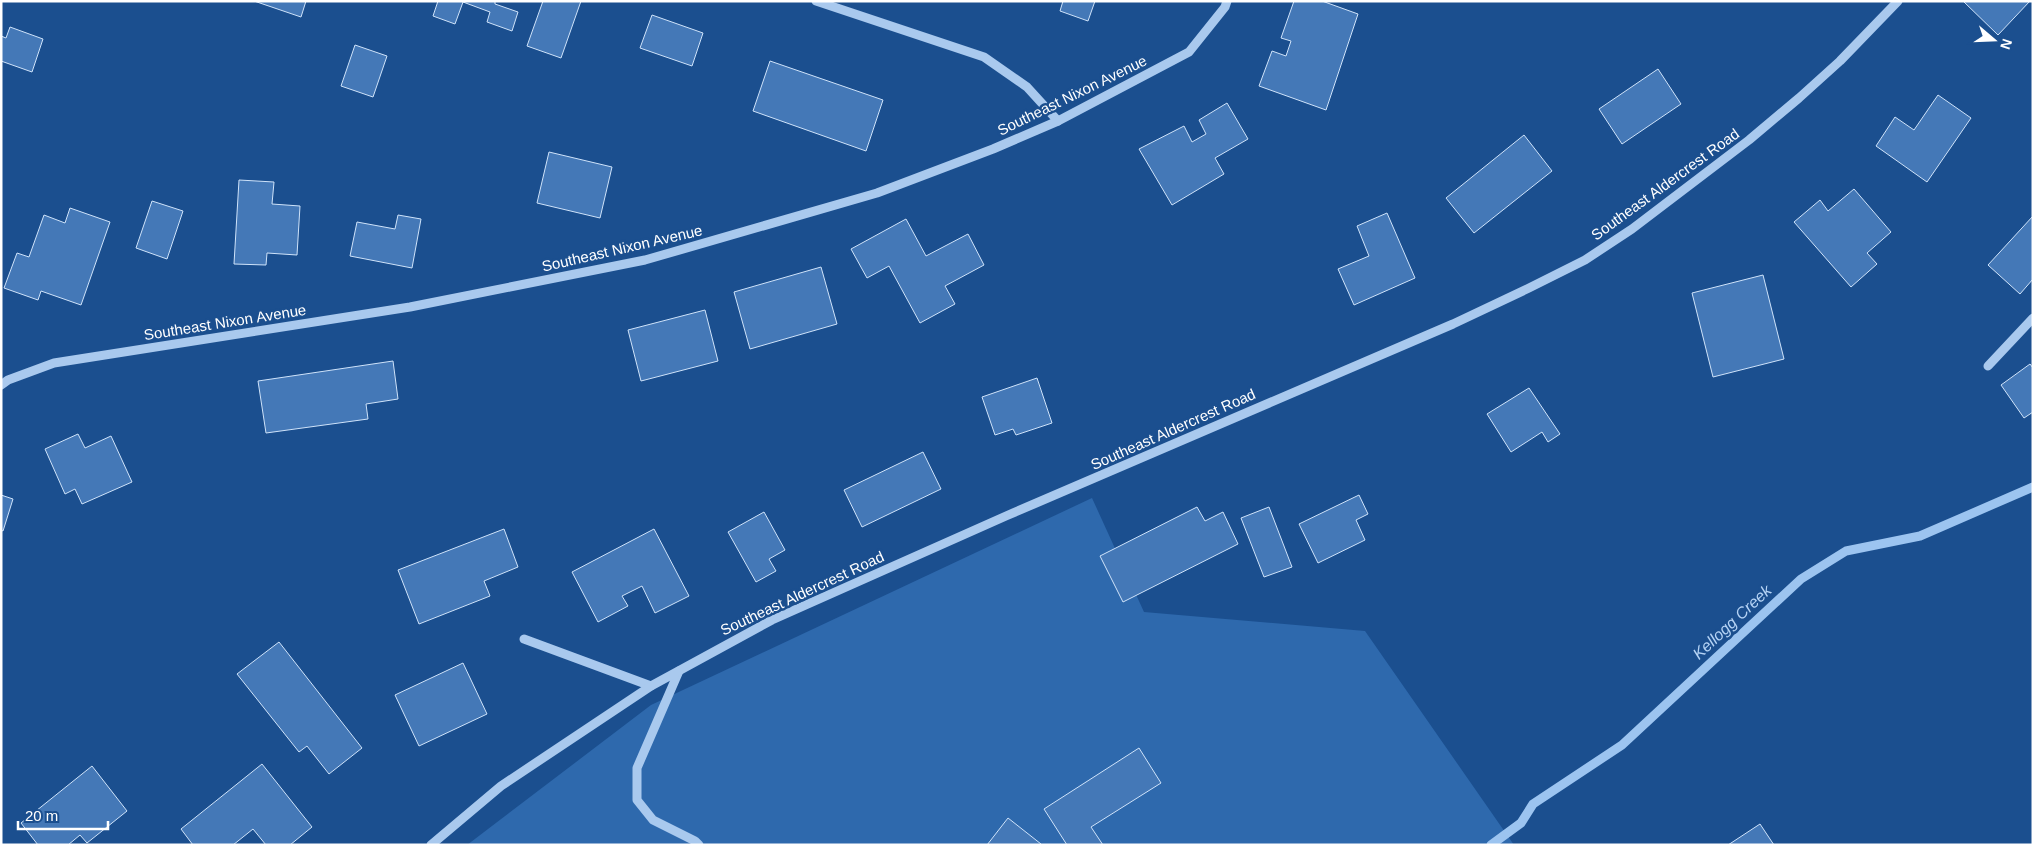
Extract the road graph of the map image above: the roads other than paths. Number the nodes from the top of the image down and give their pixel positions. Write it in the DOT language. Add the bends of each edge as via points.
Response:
graph roads {
  1 [pos="816,1"];
  2 [pos="1227,1"];
  3 [pos="1898,1"];
  4 [pos="1058,121"];
  5 [pos="2033,318"];
  6 [pos="1988,366"];
  7 [pos="3,381"];
  8 [pos="524,639"];
  9 [pos="678,671"];
  10 [pos="650,686"];
  11 [pos="431,845"];
  12 [pos="699,845"];
  1 -- 4 [label="street" via="984,57 1027,87"];
  2 -- 4 [label="street, Southeast Nixon Avenue" via="1189,52"];
  3 -- 9 [label="street, Southeast Aldercrest Road" via="1840,61 1749,140 1632,229 1585,260 1453,324 789,612"];
  4 -- 7 [label="street, Southeast Nixon Avenue" via="993,150 878,193 645,260 410,307 54,362"];
  5 -- 6 [label="street"];
  8 -- 10 [label="street"];
  9 -- 10 [label="street, Southeast Aldercrest Road"];
  9 -- 12 [label="street" via="637,768 637,800 653,820"];
  10 -- 11 [label="street, Southeast Aldercrest Road" via="501,786"];
}
